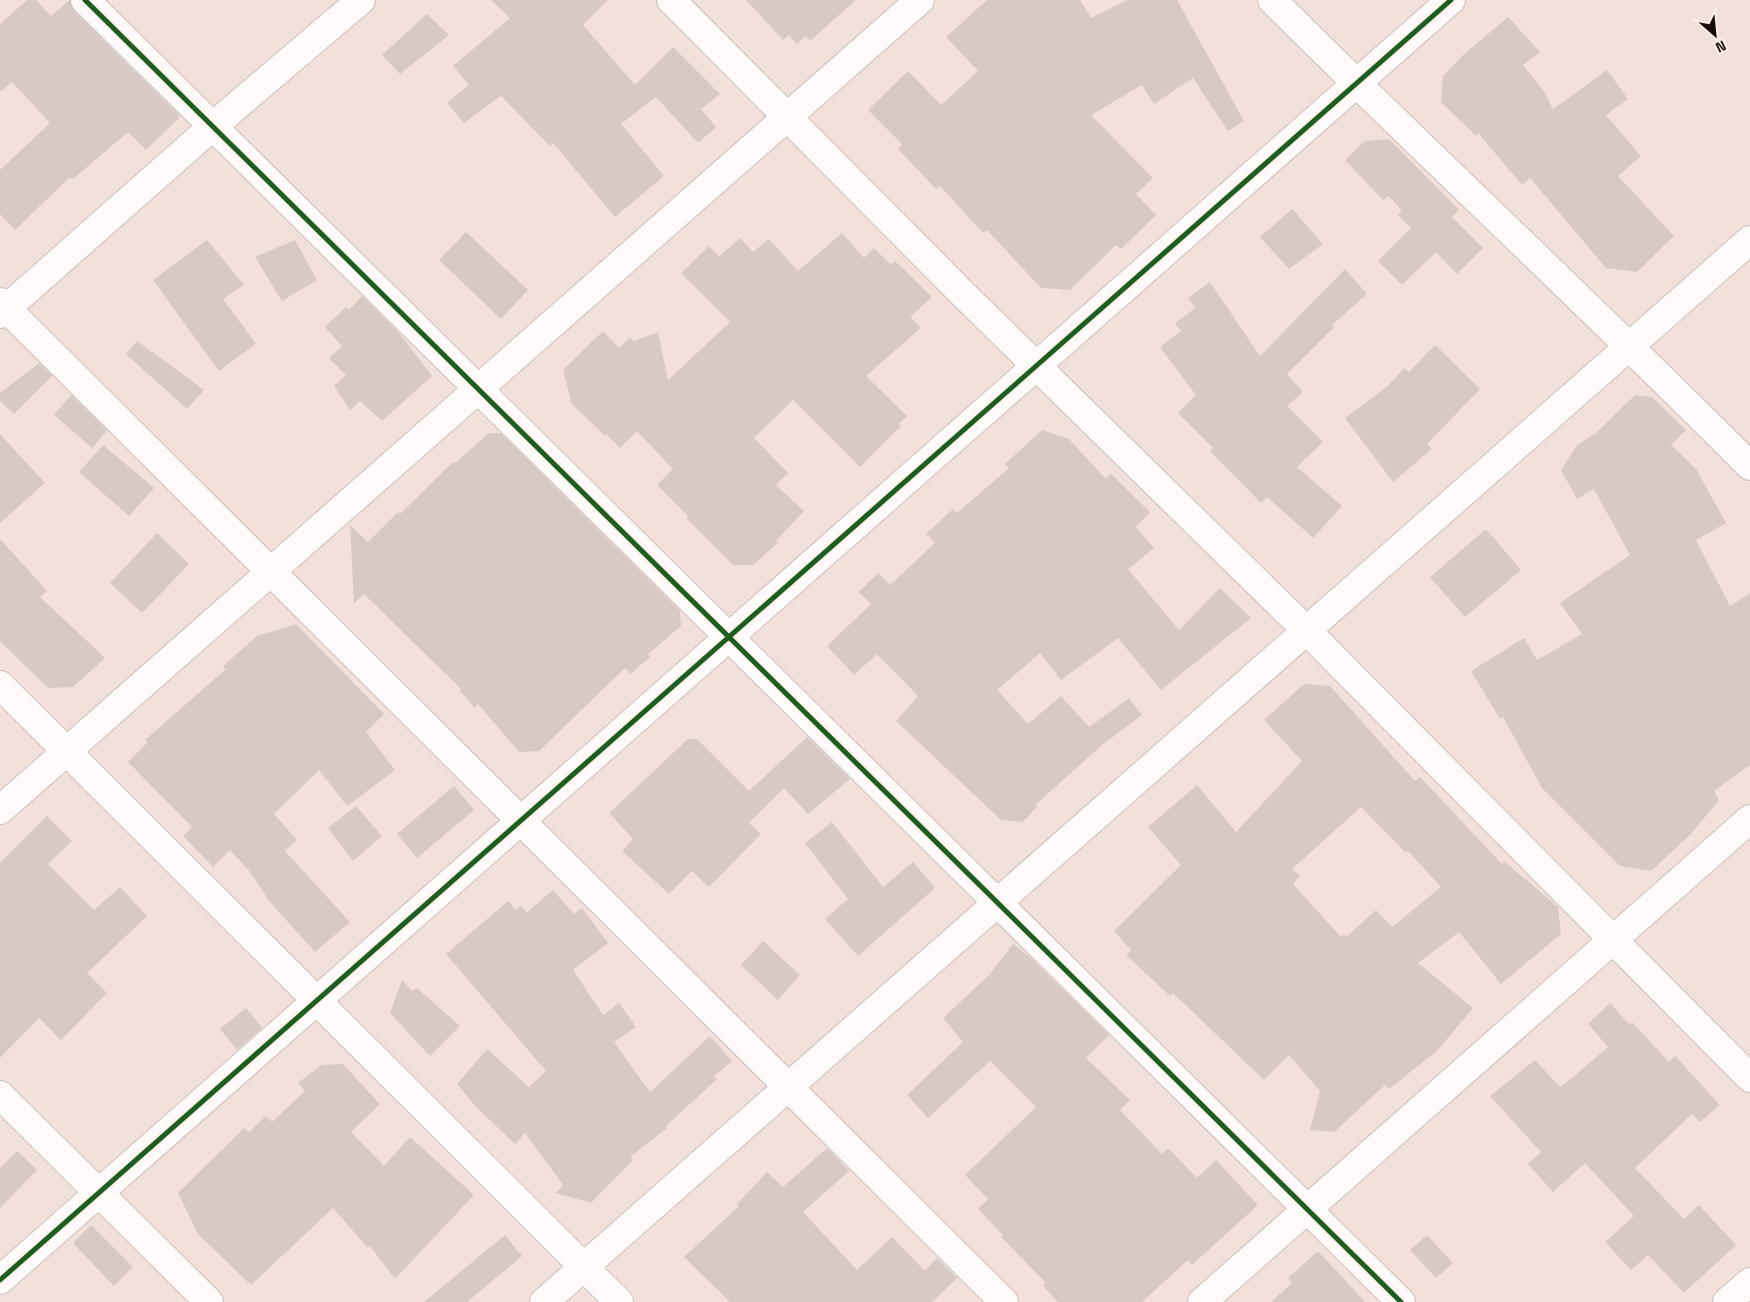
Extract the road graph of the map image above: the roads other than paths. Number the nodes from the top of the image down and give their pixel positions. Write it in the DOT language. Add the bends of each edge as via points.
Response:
graph roads {
  1 [pos="85,0"];
  2 [pos="361,0"];
  3 [pos="670,0"];
  4 [pos="920,0"];
  5 [pos="1272,0"];
  6 [pos="1451,0"];
  7 [pos="1356,84"];
  8 [pos="787,117"];
  9 [pos="213,126"];
  10 [pos="1750,240"];
  11 [pos="2,308"];
  12 [pos="1631,346"];
  13 [pos="1036,366"];
  14 [pos="479,390"];
  15 [pos="1750,466"];
  16 [pos="271,572"];
  17 [pos="1307,631"];
  18 [pos="730,638"];
  19 [pos="0,685"];
  20 [pos="66,751"];
  21 [pos="0,810"];
  22 [pos="1750,819"];
  23 [pos="521,821"];
  24 [pos="999,904"];
  25 [pos="1614,939"];
  26 [pos="316,1000"];
  27 [pos="1750,1078"];
  28 [pos="789,1088"];
  29 [pos="0,1094"];
  30 [pos="98,1193"];
  31 [pos="1307,1209"];
  32 [pos="584,1267"];
  33 [pos="0,1280"];
  34 [pos="1750,1282"];
  35 [pos="209,1302"];
  36 [pos="544,1302"];
  37 [pos="618,1302"];
  38 [pos="1004,1302"];
  39 [pos="1202,1302"];
  40 [pos="1401,1302"];
  41 [pos="1727,1302"];
  1 -- 9 [label="street"];
  2 -- 9 [label="street"];
  3 -- 8 [label="street"];
  4 -- 8 [label="street"];
  5 -- 7 [label="street"];
  6 -- 7 [label="street"];
  7 -- 12 [label="street"];
  7 -- 13 [label="street"];
  8 -- 13 [label="street"];
  8 -- 14 [label="street"];
  9 -- 11 [label="street"];
  9 -- 14 [label="street"];
  10 -- 12 [label="street"];
  11 -- 16 [label="street"];
  12 -- 15 [label="street"];
  12 -- 17 [label="street"];
  13 -- 17 [label="street"];
  13 -- 18 [label="street"];
  14 -- 16 [label="street"];
  14 -- 18 [label="street"];
  16 -- 20 [label="street"];
  16 -- 23 [label="street"];
  17 -- 24 [label="street"];
  17 -- 25 [label="street"];
  18 -- 23 [label="street"];
  18 -- 24 [label="street"];
  19 -- 20 [label="street"];
  20 -- 21 [label="street"];
  20 -- 26 [label="street"];
  22 -- 25 [label="street"];
  23 -- 26 [label="street"];
  23 -- 28 [label="street"];
  24 -- 28 [label="street"];
  24 -- 31 [label="street"];
  25 -- 27 [label="street"];
  25 -- 31 [label="street"];
  26 -- 30 [label="street"];
  26 -- 32 [label="street"];
  28 -- 32 [label="street"];
  28 -- 38 [label="street"];
  29 -- 30 [label="street"];
  30 -- 33 [label="street"];
  30 -- 35 [label="street"];
  31 -- 39 [label="street"];
  31 -- 40 [label="street"];
  32 -- 36 [label="street"];
  32 -- 37 [label="street"];
  34 -- 41 [label="street"];
}
